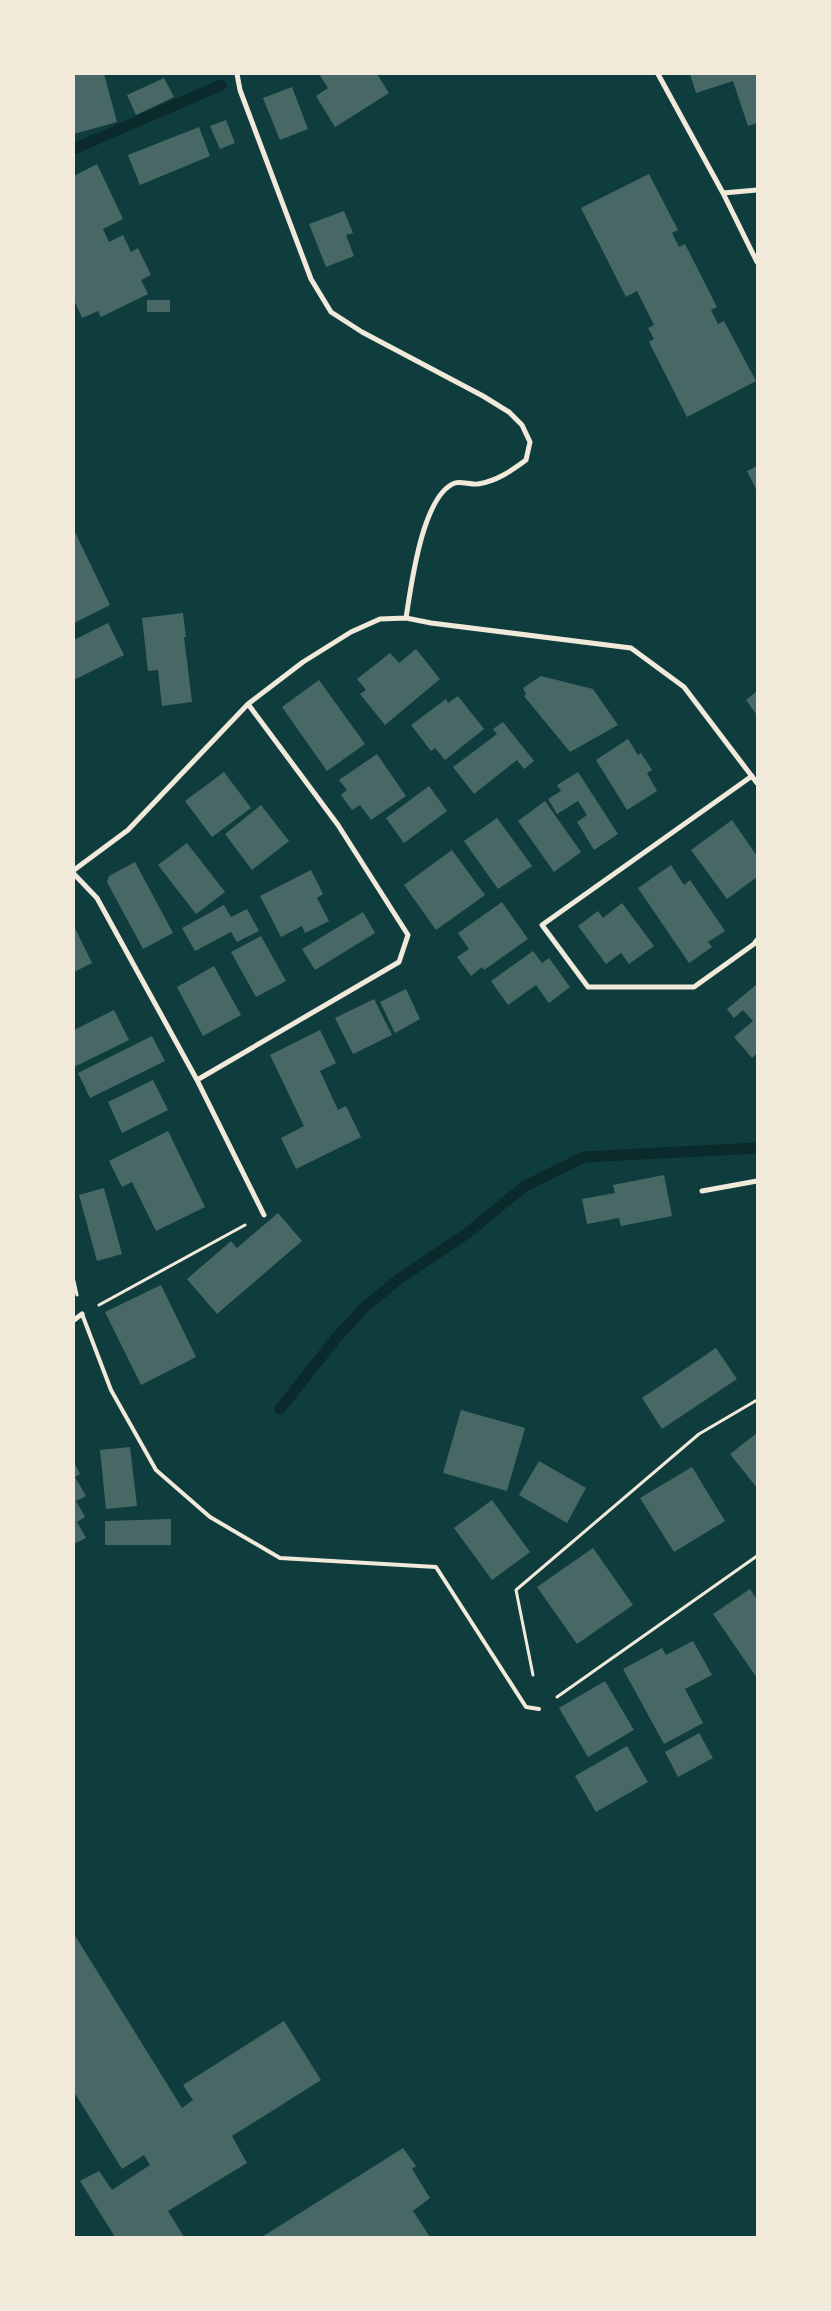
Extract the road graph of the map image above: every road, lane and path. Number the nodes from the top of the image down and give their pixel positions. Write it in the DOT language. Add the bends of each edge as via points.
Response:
graph roads {
  1 [pos="237,74"];
  2 [pos="658,74"];
  3 [pos="757,190"];
  4 [pos="723,193"];
  5 [pos="757,262"];
  6 [pos="406,618"];
  7 [pos="248,704"];
  8 [pos="752,776"];
  9 [pos="757,783"];
  10 [pos="74,872"];
  11 [pos="757,940"];
  12 [pos="197,1080"];
  13 [pos="757,1181"];
  14 [pos="702,1190"];
  15 [pos="264,1215"];
  16 [pos="82,1314"];
  17 [pos="74,1320"];
  18 [pos="757,1400"];
  19 [pos="757,1556"];
  20 [pos="539,1709"];
  1 -- 6 [label="street" via="240,90 311,279 331,312 509,412 522,425 530,442 526,460 504,476 478,484 455,483 438,497 417,552"];
  2 -- 4 [label="street"];
  3 -- 4 [label="street"];
  4 -- 5 [label="street"];
  6 -- 7 [label="street" via="380,619 351,632 303,662"];
  6 -- 8 [label="street" via="631,648 684,687"];
  7 -- 10 [label="street" via="128,830"];
  7 -- 12 [label="street" via="338,824 408,934 400,962"];
  8 -- 9 [label="street"];
  8 -- 11 [label="street" via="542,924 588,987 694,987"];
  10 -- 12 [label="street" via="97,898"];
  12 -- 15 [label="street"];
  13 -- 14 [label="street"];
  15 -- 16 [label="path"];
  16 -- 17 [label="street"];
  16 -- 20 [label="lane" via="111,1390 156,1470 210,1518 280,1558 436,1567 526,1707"];
  18 -- 20 [label="path" via="699,1434 516,1590"];
  19 -- 20 [label="path"];
}
